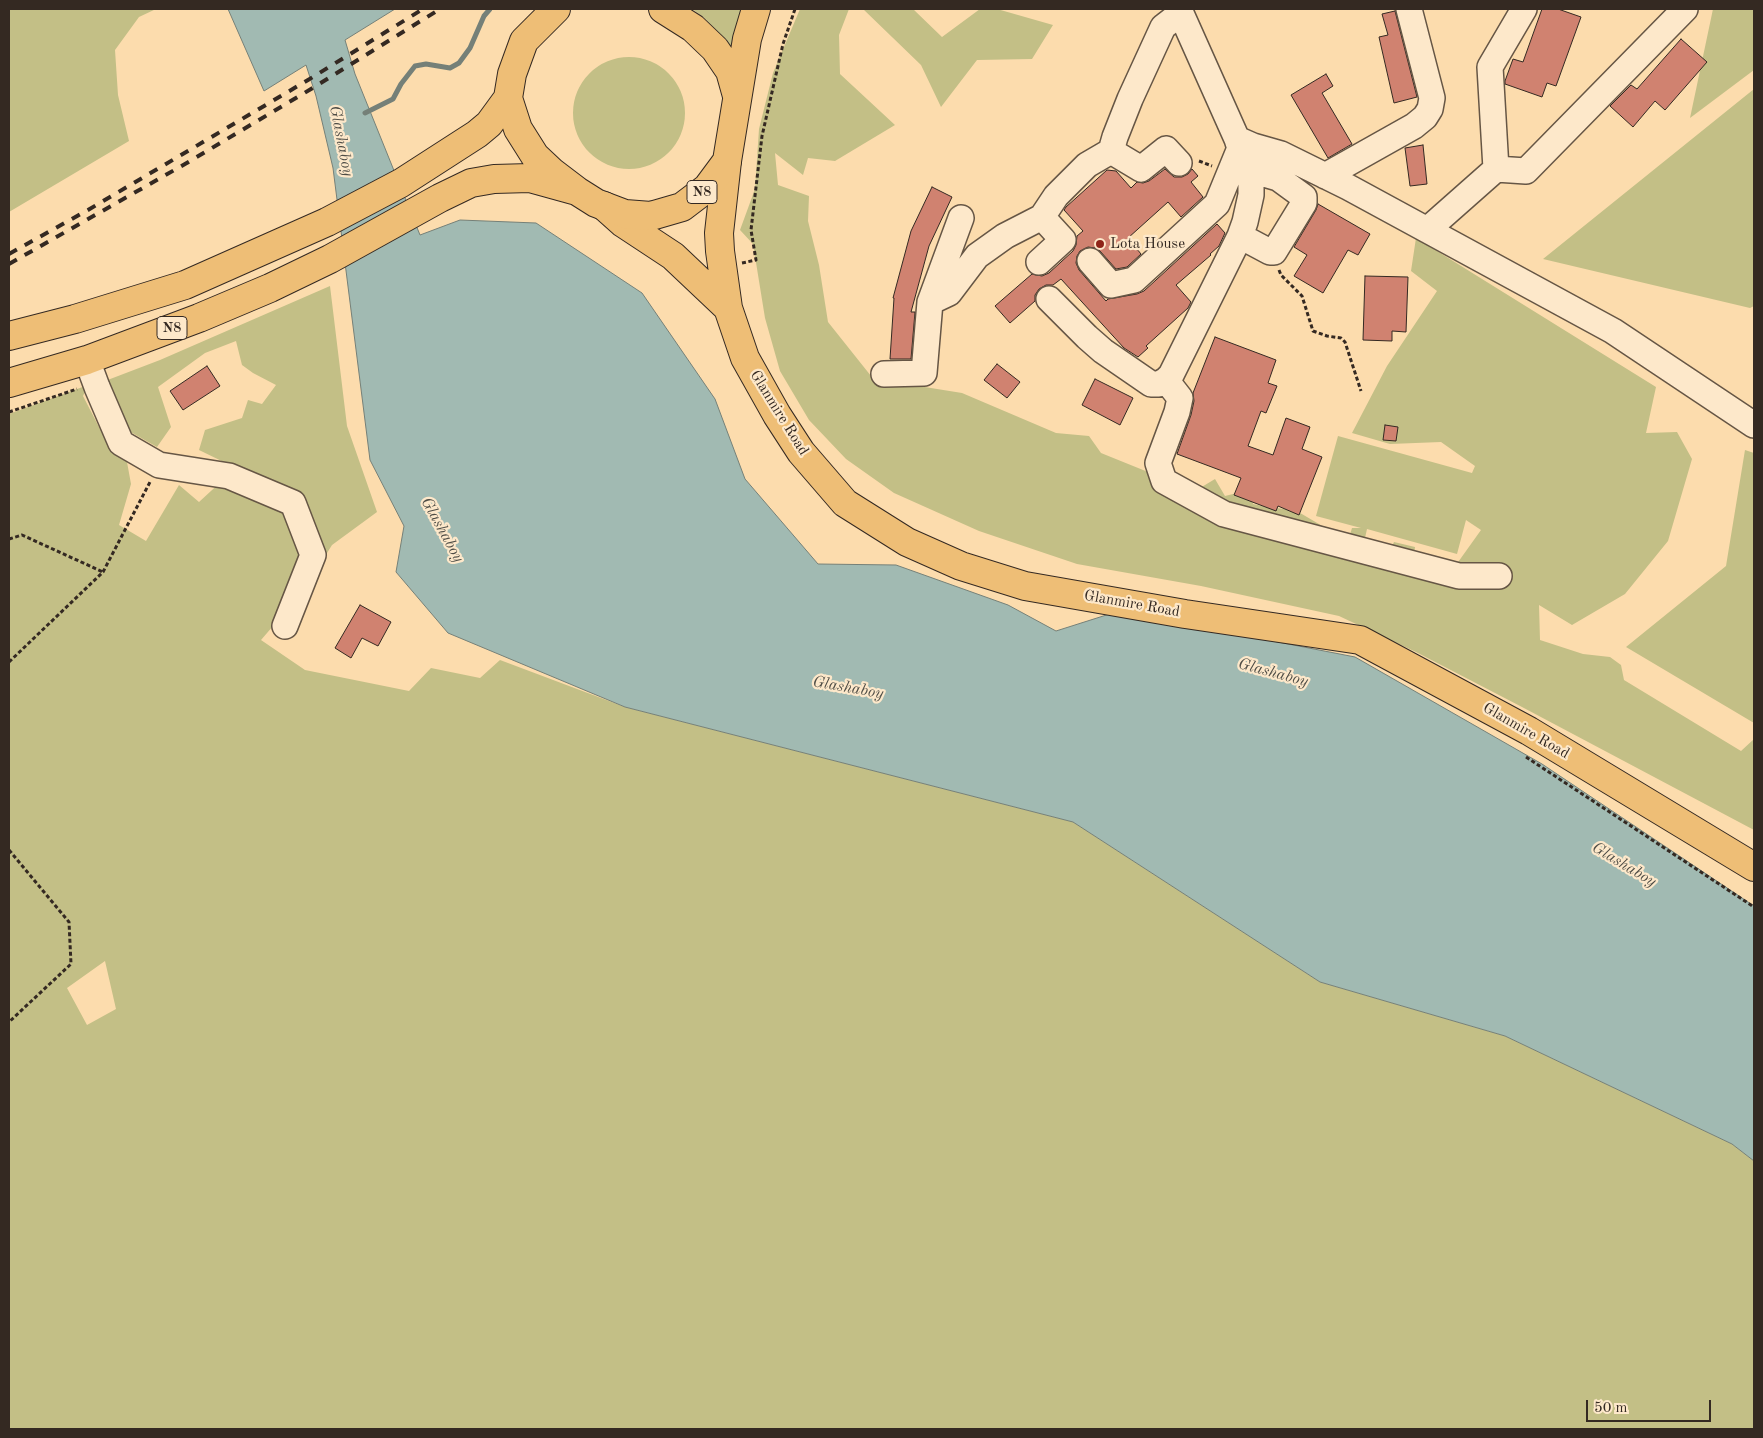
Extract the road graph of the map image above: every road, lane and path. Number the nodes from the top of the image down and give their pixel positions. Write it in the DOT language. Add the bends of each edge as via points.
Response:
graph roads {
  1 [pos="556,9"];
  2 [pos="663,9"];
  3 [pos="756,9"];
  4 [pos="795,9"];
  5 [pos="1409,9"];
  6 [pos="1524,9"];
  7 [pos="1685,9"];
  8 [pos="1180,11"];
  9 [pos="737,97"];
  10 [pos="508,98"];
  11 [pos="1111,151"];
  12 [pos="1239,157"];
  13 [pos="727,161"];
  14 [pos="1179,163"];
  15 [pos="1496,170"];
  16 [pos="1325,176"];
  17 [pos="577,190"];
  18 [pos="604,206"];
  19 [pos="1042,217"];
  20 [pos="961,218"];
  21 [pos="1427,230"];
  22 [pos="1240,236"];
  23 [pos="1274,252"];
  24 [pos="1090,260"];
  25 [pos="1039,262"];
  26 [pos="740,264"];
  27 [pos="1049,299"];
  28 [pos="930,302"];
  29 [pos="728,308"];
  30 [pos="9,336"];
  31 [pos="87,360"];
  32 [pos="884,374"];
  33 [pos="1166,380"];
  34 [pos="9,383"];
  35 [pos="1361,390"];
  36 [pos="1754,425"];
  37 [pos="158,465"];
  38 [pos="9,539"];
  39 [pos="103,572"];
  40 [pos="1499,576"];
  41 [pos="285,626"];
  42 [pos="9,662"];
  43 [pos="1518,752"];
  44 [pos="9,850"];
  45 [pos="1754,867"];
  46 [pos="1754,907"];
  47 [pos="9,1022"];
  1 -- 10 [label="main road, N8" via="524,41 512,74"];
  2 -- 9 [label="main road, N8" via="693,28 715,49 730,71"];
  3 -- 9 [label="main road, N8"];
  4 -- 26 [label="path" via="783,44 762,136 751,230 756,260"];
  5 -- 16 [label="lane" via="1432,98 1430,109 1414,126"];
  6 -- 15 [label="lane" via="1490,67"];
  7 -- 15 [label="lane" via="1526,171"];
  8 -- 11 [label="lane" via="1163,28 1130,99"];
  8 -- 12 [label="lane"];
  9 -- 13 [label="main road, N8"];
  10 -- 17 [label="main road, N8" via="518,129 535,156"];
  10 -- 30 [label="main road, N8" via="483,129 401,183 327,222 185,284"];
  11 -- 14 [label="lane" via="1141,169 1166,148"];
  11 -- 19 [label="lane" via="1087,165 1056,196"];
  12 -- 14 [label="path" via="1187,157"];
  12 -- 16 [label="lane" via="1253,146 1281,154"];
  12 -- 22 [label="lane" via="1251,183 1249,208"];
  12 -- 23 [label="lane" via="1278,178 1304,197 1304,203"];
  12 -- 24 [label="lane" via="1217,204 1134,280 1111,284"];
  13 -- 18 [label="main road, N8" via="707,188 682,207 651,216 625,214"];
  13 -- 29 [label="main road, Glanmire Road" via="719,233"];
  15 -- 21 [label="lane"];
  16 -- 21 [label="lane"];
  17 -- 18 [label="main road, N8"];
  17 -- 31 [label="main road, N8" via="530,178 482,180 456,189 330,259 270,288"];
  18 -- 29 [label="main road" via="623,223 673,256"];
  19 -- 25 [label="lane" via="1063,240"];
  19 -- 28 [label="lane" via="1004,236 977,256 949,293"];
  20 -- 28 [label="lane"];
  21 -- 36 [label="lane" via="1613,332"];
  22 -- 23 [label="lane"];
  22 -- 33 [label="lane"];
  23 -- 35 [label="path" via="1281,275 1302,296 1313,331 1345,342"];
  27 -- 33 [label="lane" via="1103,351 1151,384"];
  28 -- 32 [label="lane" via="924,373"];
  29 -- 45 [label="main road, Glanmire Road" via="745,358 801,452 845,503 907,542 961,566 1025,586 1360,640 1529,731"];
  31 -- 34 [label="main road, N8"];
  31 -- 37 [label="lane" via="121,443"];
  33 -- 40 [label="lane" via="1180,398 1158,463 1164,481 1224,514 1459,576"];
  37 -- 39 [label="path"];
  37 -- 41 [label="lane" via="229,476 293,503 313,555"];
  38 -- 39 [label="path" via="22,535"];
  39 -- 42 [label="path"];
  43 -- 46 [label="path"];
  44 -- 47 [label="path" via="69,922 71,964"];
}
